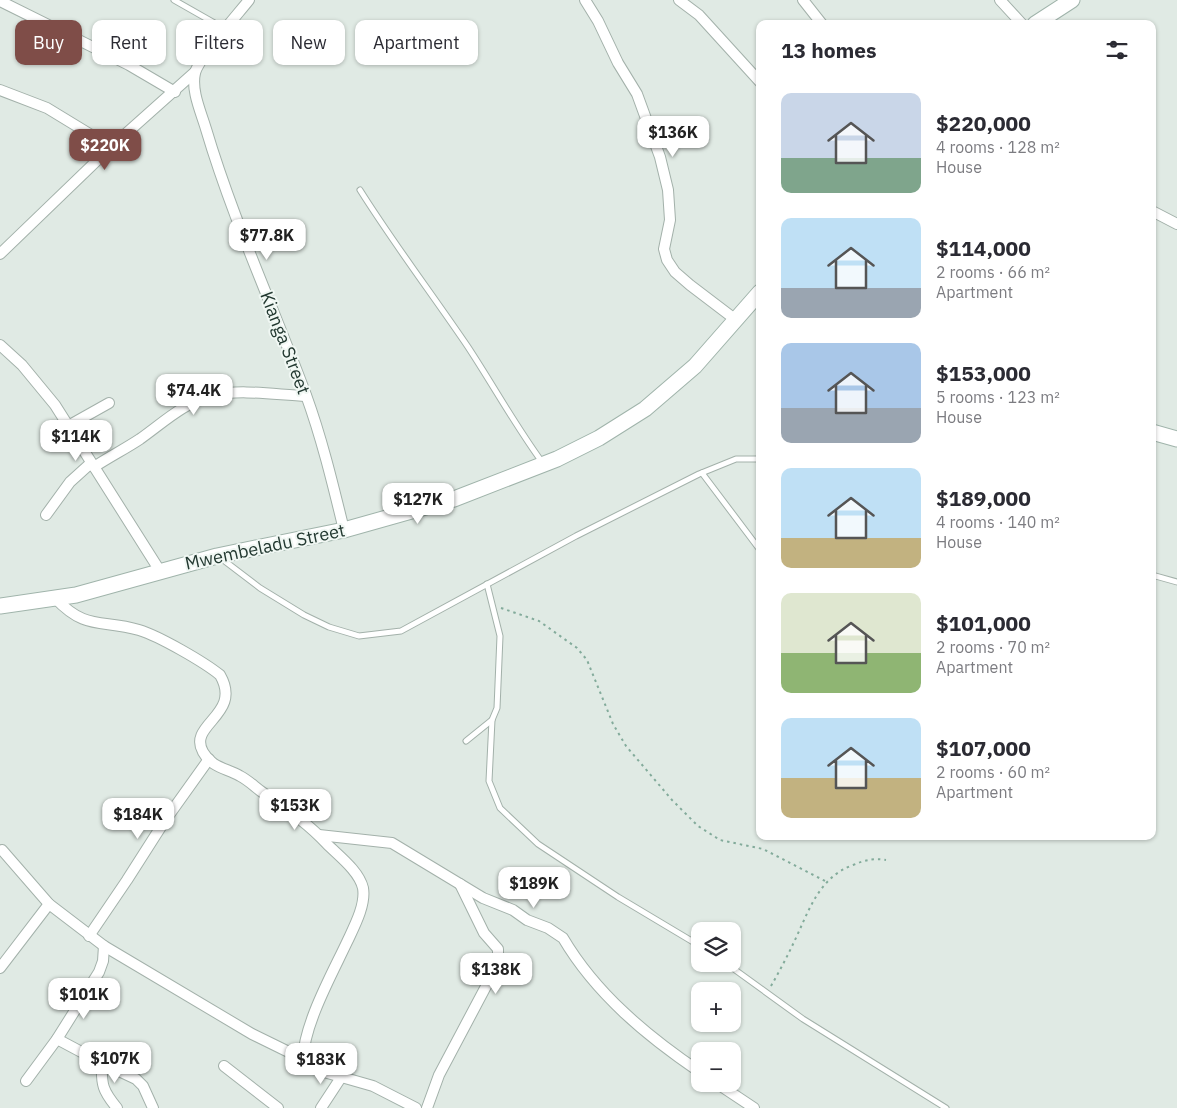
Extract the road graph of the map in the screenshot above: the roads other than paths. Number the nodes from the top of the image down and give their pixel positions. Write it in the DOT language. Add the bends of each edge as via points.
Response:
graph roads {
  1 [pos="174,0"];
  2 [pos="249,0"];
  3 [pos="585,0"];
  4 [pos="679,0"];
  5 [pos="803,0"];
  6 [pos="1000,0"];
  7 [pos="1072,0"];
  8 [pos="0,1"];
  9 [pos="208,20"];
  10 [pos="233,20"];
  11 [pos="819,20"];
  12 [pos="1018,20"];
  13 [pos="1041,20"];
  14 [pos="200,65"];
  15 [pos="195,72"];
  16 [pos="756,78"];
  17 [pos="0,90"];
  18 [pos="175,92"];
  19 [pos="111,148"];
  20 [pos="360,190"];
  21 [pos="1156,213"];
  22 [pos="1177,224"];
  23 [pos="0,253"];
  24 [pos="756,297"];
  25 [pos="736,320"];
  26 [pos="0,345"];
  27 [pos="306,396"];
  28 [pos="109,403"];
  29 [pos="68,426"];
  30 [pos="1156,433"];
  31 [pos="1177,439"];
  32 [pos="756,459"];
  33 [pos="543,464"];
  34 [pos="92,465"];
  35 [pos="702,473"];
  36 [pos="46,515"];
  37 [pos="344,530"];
  38 [pos="756,545"];
  39 [pos="217,556"];
  40 [pos="160,570"];
  41 [pos="1156,576"];
  42 [pos="1177,582"];
  43 [pos="487,584"];
  44 [pos="55,598"];
  45 [pos="0,606"];
  46 [pos="492,720"];
  47 [pos="466,741"];
  48 [pos="208,760"];
  49 [pos="319,835"];
  50 [pos="2,850"];
  51 [pos="460,884"];
  52 [pos="49,904"];
  53 [pos="89,936"];
  54 [pos="691,941"];
  55 [pos="104,946"];
  56 [pos="0,968"];
  57 [pos="738,972"];
  58 [pos="57,1039"];
  59 [pos="303,1059"];
  60 [pos="102,1063"];
  61 [pos="224,1066"];
  62 [pos="691,1066"];
  63 [pos="342,1076"];
  64 [pos="26,1081"];
  65 [pos="730,1092"];
  66 [pos="117,1108"];
  67 [pos="153,1108"];
  68 [pos="278,1108"];
  69 [pos="321,1108"];
  70 [pos="416,1108"];
  71 [pos="427,1108"];
  72 [pos="754,1108"];
  73 [pos="946,1108"];
  1 -- 9 [label="lane"];
  2 -- 10 [label="street"];
  3 -- 25 [label="street" via="637,94 660,157 668,190 670,220 664,249 667,260 675,272"];
  4 -- 16 [label="street" via="699,15"];
  5 -- 11 [label="street"];
  6 -- 12 [label="street"];
  7 -- 13 [label="street"];
  8 -- 18 [label="street"];
  14 -- 15 [label="street"];
  15 -- 18 [label="street"];
  15 -- 27 [label="street, Kianga Street" via="195,92 212,150"];
  17 -- 19 [label="street" via="46,108"];
  18 -- 19 [label="street"];
  19 -- 23 [label="street"];
  20 -- 33 [label="lane" via="430,290"];
  21 -- 22 [label="street"];
  24 -- 25 [label="street, Mwembeladu Street"];
  25 -- 33 [label="street, Mwembeladu Street" via="695,366 645,409 599,438"];
  26 -- 29 [label="street" via="39,385"];
  27 -- 34 [label="street" via="234,393 199,400"];
  27 -- 37 [label="street, Kianga Street" via="325,452"];
  28 -- 29 [label="street"];
  29 -- 34 [label="street"];
  30 -- 31 [label="street"];
  32 -- 35 [label="lane" via="736,459"];
  33 -- 37 [label="street, Mwembeladu Street" via="454,499"];
  34 -- 36 [label="street" via="70,482"];
  34 -- 40 [label="street"];
  35 -- 38 [label="lane"];
  35 -- 43 [label="lane"];
  37 -- 39 [label="street, Mwembeladu Street"];
  39 -- 40 [label="street, Mwembeladu Street"];
  39 -- 43 [label="lane" via="304,615 360,636 401,632"];
  40 -- 44 [label="street, Mwembeladu Street" via="97,590"];
  41 -- 42 [label="lane"];
  43 -- 46 [label="lane" via="500,636 498,708"];
  44 -- 45 [label="street, Mwembeladu Street"];
  44 -- 48 [label="street" via="67,611 84,621 141,631 220,675 226,684 226,697 221,711 200,739 202,752"];
  46 -- 47 [label="lane"];
  46 -- 54 [label="lane" via="489,781 500,808 538,844"];
  48 -- 49 [label="street" via="240,776"];
  48 -- 53 [label="street"];
  49 -- 51 [label="street" via="392,844"];
  49 -- 59 [label="street" via="356,874 363,890 357,920 312,1022"];
  50 -- 52 [label="street"];
  51 -- 62 [label="street" via="556,932 596,985 646,1032"];
  51 -- 71 [label="street" via="484,933 498,949 498,959 439,1075"];
  52 -- 53 [label="street"];
  52 -- 56 [label="street"];
  53 -- 55 [label="street"];
  55 -- 58 [label="street" via="99,972"];
  55 -- 59 [label="street" via="252,1034"];
  57 -- 73 [label="lane" via="803,1019"];
  58 -- 60 [label="street"];
  58 -- 64 [label="street"];
  59 -- 63 [label="street" via="317,1070"];
  60 -- 66 [label="street" via="104,1093"];
  60 -- 67 [label="street" via="136,1078"];
  61 -- 68 [label="street"];
  63 -- 69 [label="street"];
  63 -- 70 [label="street" via="373,1086"];
  65 -- 72 [label="street"];
}
